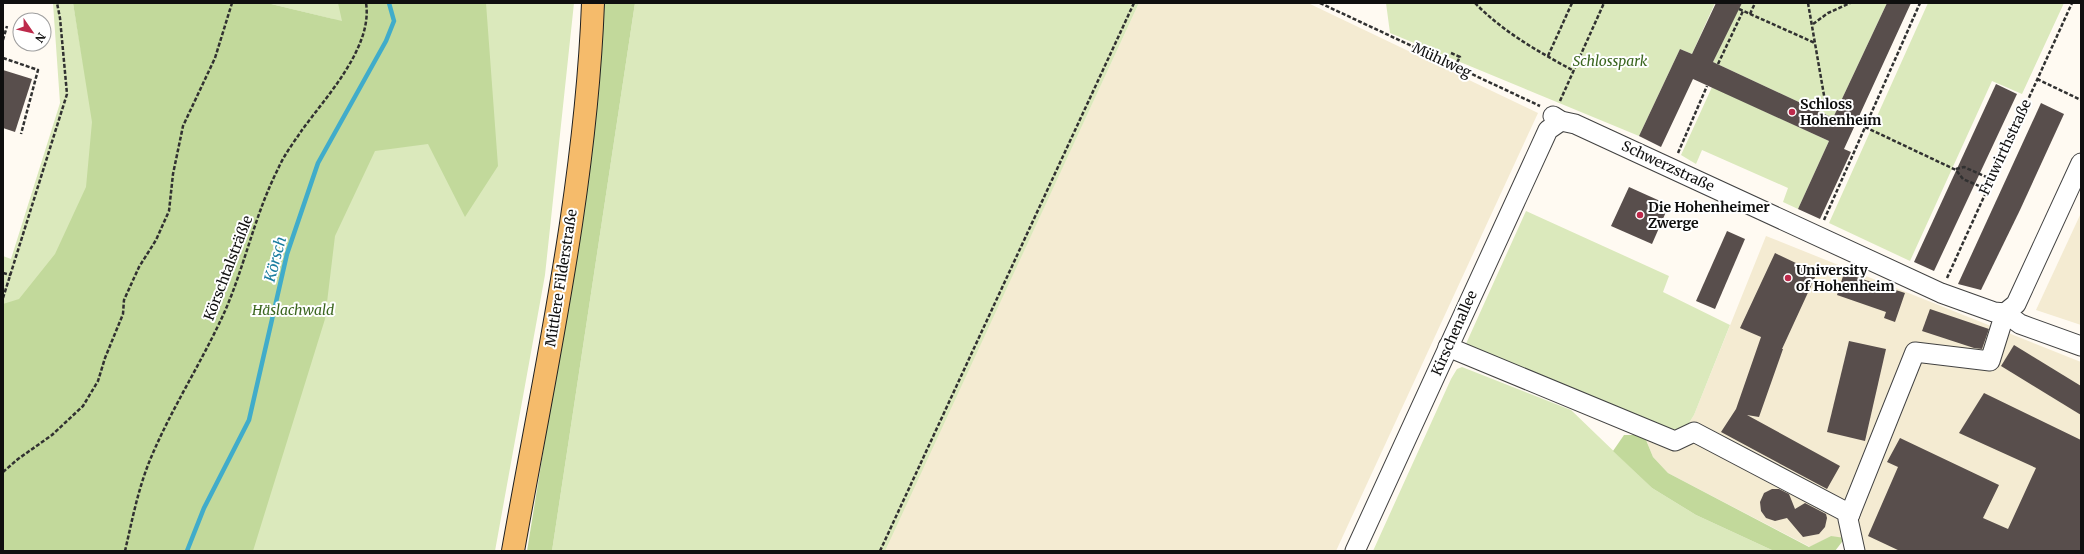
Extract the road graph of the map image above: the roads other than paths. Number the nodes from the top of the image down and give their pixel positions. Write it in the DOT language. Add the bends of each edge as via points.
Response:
graph roads {
  1 [pos="593,3"];
  2 [pos="1558,119"];
  3 [pos="2081,163"];
  4 [pos="2005,313"];
  5 [pos="2081,346"];
  6 [pos="1448,347"];
  7 [pos="1850,514"];
  8 [pos="514,551"];
  9 [pos="1354,551"];
  10 [pos="1855,551"];
  1 -- 8 [label="main road, Mittlere Filderstraße" via="578,177"];
  2 -- 4 [label="street, Schwerzstraße" via="1575,124 1671,167 1941,293 1994,312"];
  2 -- 6 [label="street, Kirschenallee" via="1548,130"];
  3 -- 4 [label="street" via="2016,304"];
  4 -- 5 [label="street, Schwerzstraße" via="2020,324"];
  4 -- 7 [label="street" via="1990,361 1915,352"];
  6 -- 7 [label="street" via="1675,441 1694,432"];
  6 -- 9 [label="street, Kirschenallee"];
  7 -- 10 [label="street" via="1848,519"];
}
